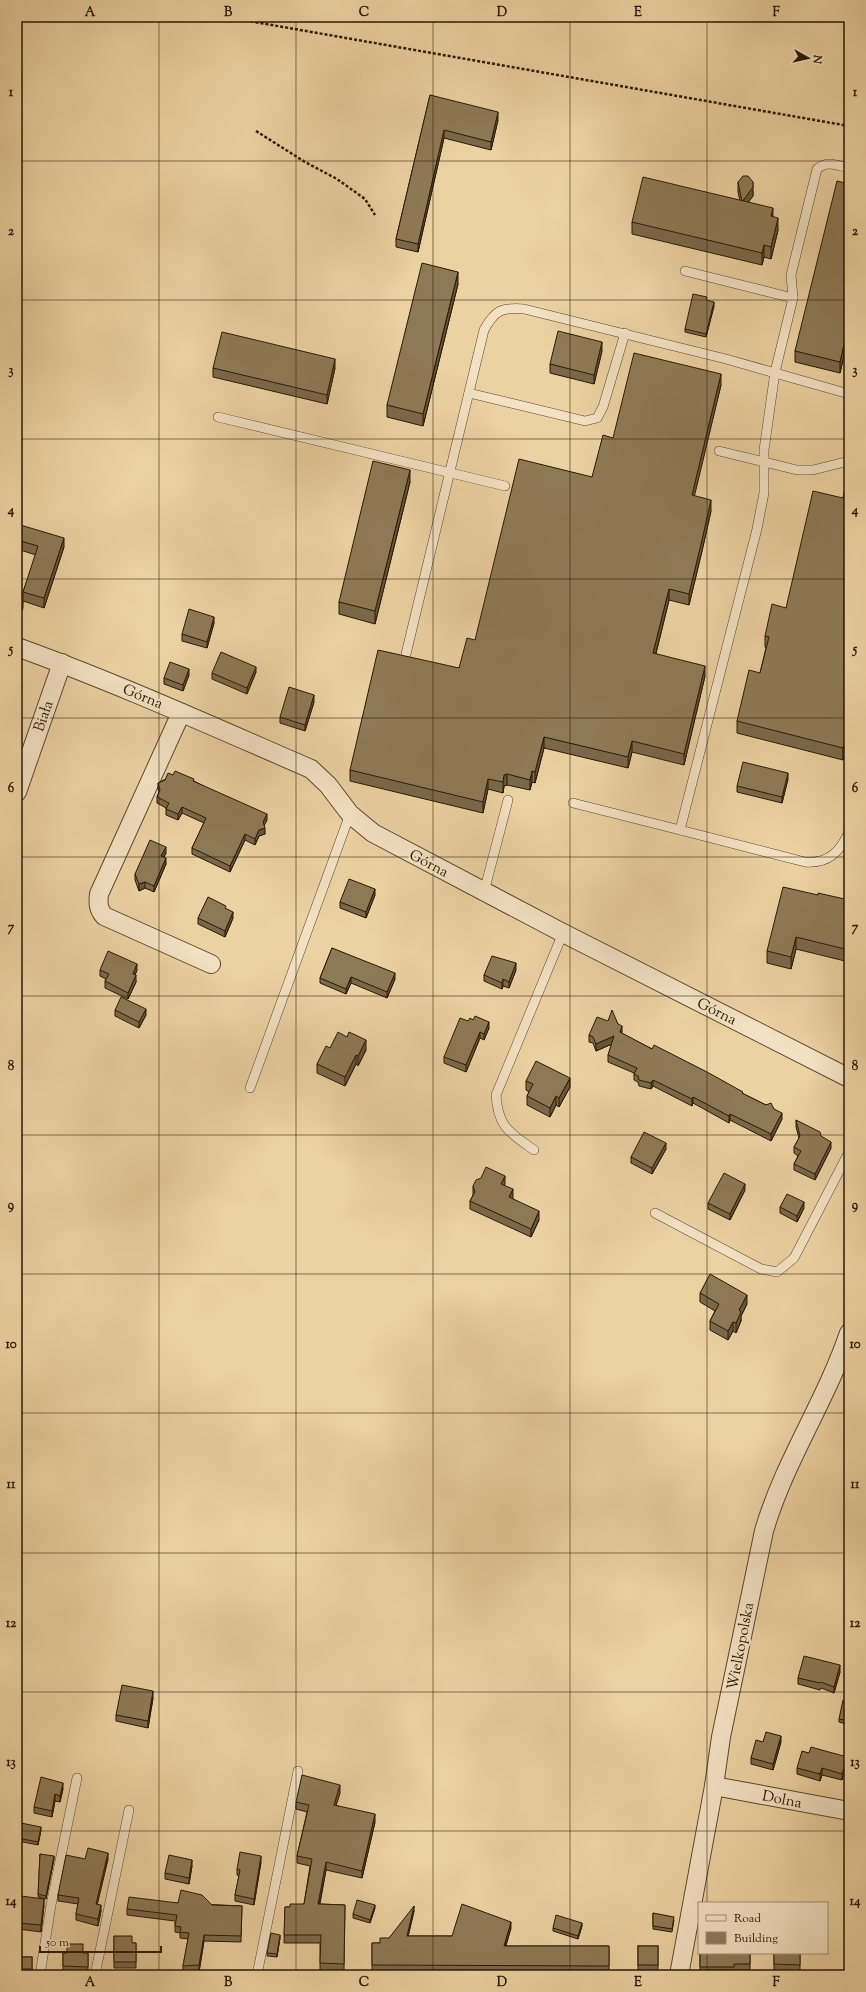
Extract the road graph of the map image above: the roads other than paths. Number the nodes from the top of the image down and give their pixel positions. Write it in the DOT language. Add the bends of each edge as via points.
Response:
graph roads {
  1 [pos="849,168"];
  2 [pos="685,271"];
  3 [pos="793,298"];
  4 [pos="625,333"];
  5 [pos="776,372"];
  6 [pos="469,393"];
  7 [pos="849,394"];
  8 [pos="218,417"];
  9 [pos="719,450"];
  10 [pos="849,461"];
  11 [pos="764,462"];
  12 [pos="450,474"];
  13 [pos="505,486"];
  14 [pos="17,647"];
  15 [pos="406,654"];
  16 [pos="62,663"];
  17 [pos="181,713"];
  18 [pos="17,792"];
  19 [pos="508,800"];
  20 [pos="573,803"];
  21 [pos="350,814"];
  22 [pos="680,830"];
  23 [pos="849,832"];
  24 [pos="484,892"];
  25 [pos="563,933"];
  26 [pos="211,964"];
  27 [pos="849,1078"];
  28 [pos="250,1088"];
  29 [pos="534,1150"];
  30 [pos="849,1152"];
  31 [pos="655,1213"];
  32 [pos="849,1333"];
  33 [pos="298,1771"];
  34 [pos="77,1778"];
  35 [pos="714,1786"];
  36 [pos="129,1810"];
  37 [pos="849,1810"];
  38 [pos="40,1975"];
  39 [pos="95,1975"];
  40 [pos="257,1975"];
  41 [pos="679,1975"];
  1 -- 3 [label="lane" via="828,163 822,164 817,170 791,275"];
  2 -- 3 [label="lane"];
  3 -- 5 [label="lane"];
  4 -- 5 [label="lane"];
  4 -- 6 [label="lane" via="524,309 509,308 498,311 484,330"];
  4 -- 6 [label="lane" via="603,407 597,418 585,422"];
  5 -- 7 [label="lane"];
  5 -- 11 [label="lane"];
  6 -- 12 [label="lane"];
  8 -- 12 [label="lane"];
  9 -- 11 [label="lane"];
  10 -- 11 [label="lane" via="813,470 797,470"];
  11 -- 22 [label="lane" via="764,493 758,530"];
  12 -- 13 [label="lane"];
  12 -- 15 [label="lane"];
  14 -- 16 [label="street, Górna"];
  16 -- 17 [label="street, Górna"];
  16 -- 18 [label="street, Biała"];
  17 -- 21 [label="street, Górna" via="311,769 328,785"];
  17 -- 26 [label="street" via="99,894 98,902 104,916"];
  19 -- 24 [label="lane"];
  20 -- 22 [label="lane"];
  21 -- 24 [label="street, Górna" via="373,833"];
  21 -- 28 [label="lane"];
  22 -- 23 [label="lane" via="815,863 825,861 835,854"];
  24 -- 25 [label="street, Górna"];
  25 -- 27 [label="street, Górna"];
  25 -- 29 [label="lane" via="496,1095 497,1112 502,1125"];
  30 -- 31 [label="lane" via="794,1258 777,1272 761,1269"];
  32 -- 35 [label="street, Wielkopolska" via="771,1507 757,1556 721,1737"];
  33 -- 40 [label="lane"];
  34 -- 38 [label="lane" via="50,1905"];
  35 -- 37 [label="street, Dolna"];
  35 -- 41 [label="street, Wielkopolska"];
  36 -- 39 [label="lane"];
}
